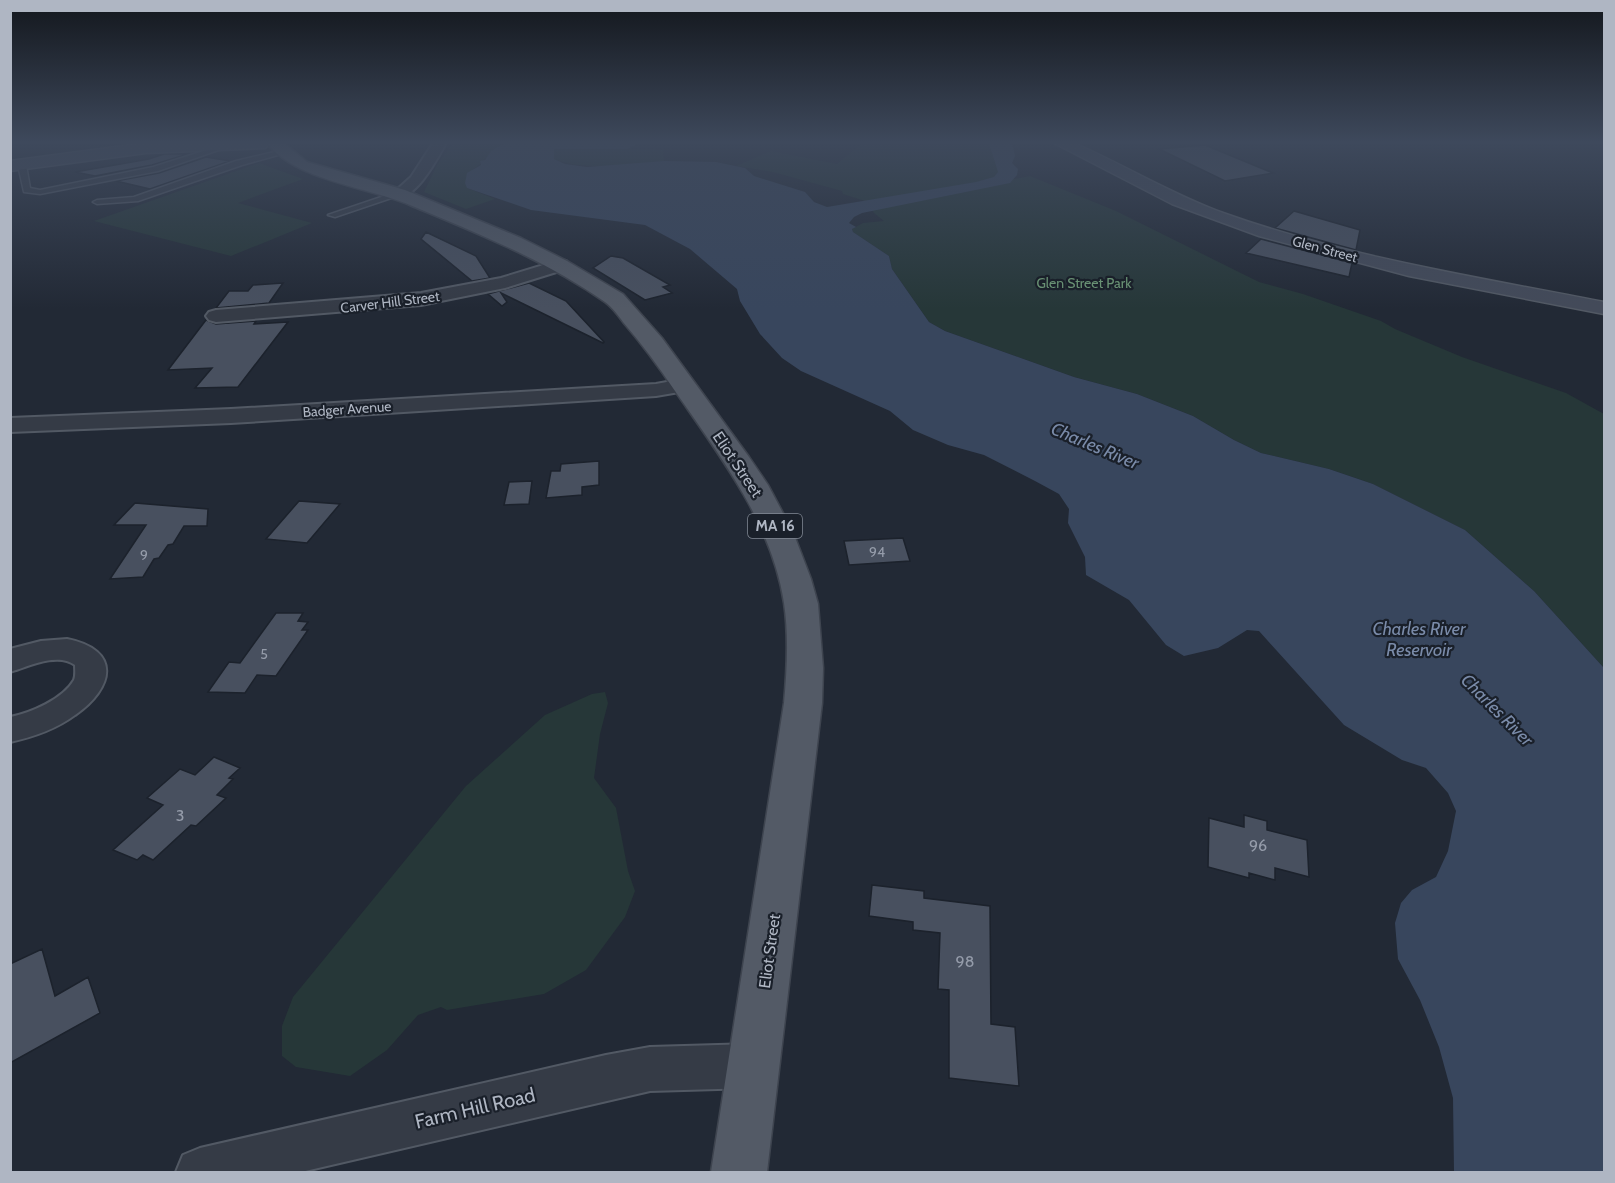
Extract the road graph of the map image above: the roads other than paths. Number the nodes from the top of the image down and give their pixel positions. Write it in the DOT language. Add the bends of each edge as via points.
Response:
graph roads {
  1 [pos="137,198"];
  2 [pos="386,198"];
  3 [pos="410,198"];
  4 [pos="1173,198"];
  5 [pos="97,202"];
  6 [pos="332,215"];
  7 [pos="560,265"];
  8 [pos="1605,308"];
  9 [pos="216,316"];
  10 [pos="683,385"];
  11 [pos="10,425"];
  12 [pos="10,661"];
  13 [pos="10,730"];
  14 [pos="752,1066"];
  15 [pos="200,1173"];
  16 [pos="739,1173"];
  1 -- 5 [label="lane"];
  2 -- 6 [label="lane"];
  3 -- 7 [label="main road, Eliot Street / MA 16"];
  4 -- 8 [label="street, Glen Street" via="1279,237 1356,258"];
  7 -- 9 [label="street, Carver Hill Street" via="505,283 420,300"];
  7 -- 10 [label="main road, Eliot Street / MA 16" via="615,299 654,343"];
  10 -- 11 [label="street, Badger Avenue" via="656,390 231,416"];
  10 -- 14 [label="main road, Eliot Street / MA 16" via="766,507 795,579 804,634 797,754"];
  12 -- 13 [label="street" via="37,652 73,651 84,655 91,673 87,684 60,710"];
  14 -- 15 [label="street, Farm Hill Road" via="697,1066 628,1073"];
  14 -- 16 [label="main road, Eliot Street / MA 16"];
}
